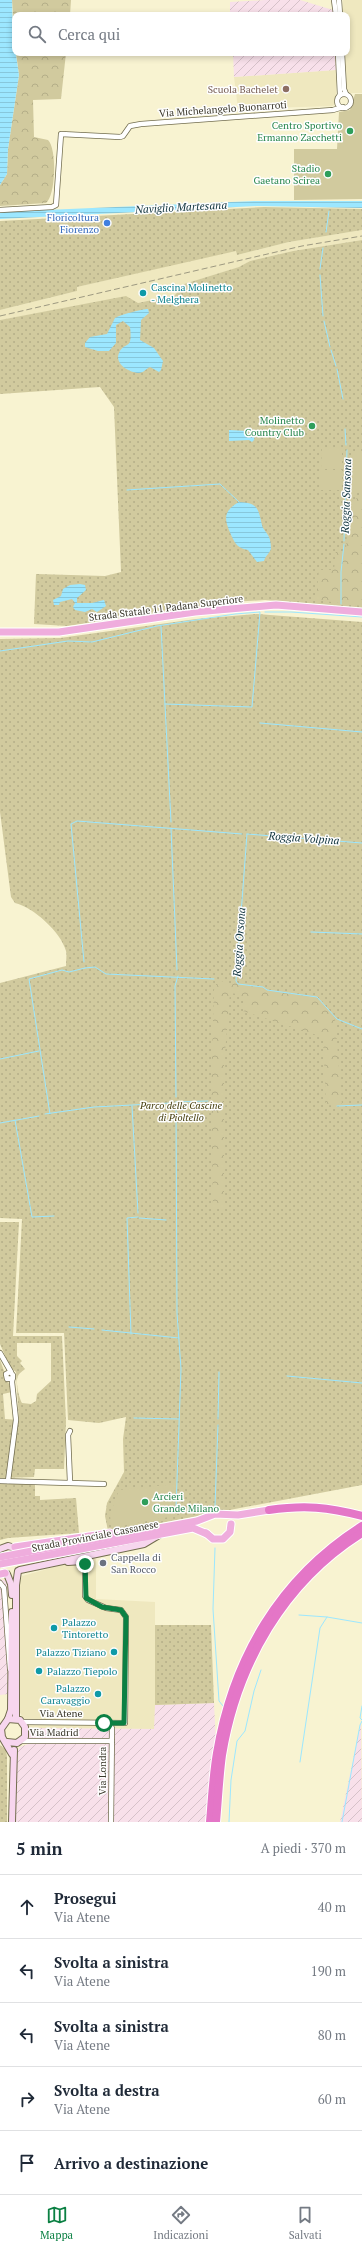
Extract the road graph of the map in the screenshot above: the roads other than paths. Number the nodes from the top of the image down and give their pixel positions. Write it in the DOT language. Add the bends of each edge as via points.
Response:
graph roads {
  1 [pos="334,0"];
  2 [pos="339,0"];
  3 [pos="336,12"];
  4 [pos="340,12"];
  5 [pos="338,56"];
  6 [pos="342,56"];
  7 [pos="346,94"];
  8 [pos="340,95"];
  9 [pos="341,106"];
  10 [pos="0,210"];
  11 [pos="362,613"];
  12 [pos="0,627"];
  13 [pos="68,631"];
  14 [pos="0,632"];
  15 [pos="0,1353"];
  16 [pos="70,1431"];
  17 [pos="0,1481"];
  18 [pos="8,1481"];
  19 [pos="70,1482"];
  20 [pos="104,1484"];
  21 [pos="269,1510"];
  22 [pos="250,1513"];
  23 [pos="362,1516"];
  24 [pos="362,1526"];
  25 [pos="142,1531"];
  26 [pos="362,1533"];
  27 [pos="160,1534"];
  28 [pos="15,1547"];
  29 [pos="0,1549"];
  30 [pos="32,1555"];
  31 [pos="0,1557"];
  32 [pos="82,1561"];
  33 [pos="0,1564"];
  34 [pos="37,1566"];
  35 [pos="19,1571"];
  36 [pos="3,1573"];
  37 [pos="0,1583"];
  38 [pos="11,1675"];
  39 [pos="16,1719"];
  40 [pos="8,1720"];
  41 [pos="23,1722"];
  42 [pos="107,1723"];
  43 [pos="116,1723"];
  44 [pos="112,1728"];
  45 [pos="3,1739"];
  46 [pos="112,1741"];
  47 [pos="19,1742"];
  48 [pos="12,1754"];
  49 [pos="12,1822"];
  50 [pos="111,1822"];
  51 [pos="210,1822"];
  52 [pos="216,1822"];
  1 -- 3 [label="street"];
  2 -- 4 [label="street"];
  5 -- 8 [label="street"];
  6 -- 7 [label="street"];
  7 -- 8 [label="street"];
  7 -- 9 [label="street" via="351,102 348,106"];
  8 -- 9 [label="street" via="338,99"];
  9 -- 10 [label="street, Via Michelangelo Buonarroti" via="332,110 141,124 130,126 120,137 61,134 55,206"];
  11 -- 13 [label="main road, Strada Statale 11 Padana Superiore" via="294,605 266,606 195,612"];
  12 -- 13 [label="main road, Strada Statale 11 Padana Superiore"];
  13 -- 14 [label="main road, Strada Statale 11 Padana Superiore"];
  15 -- 18 [label="street" via="9,1373 13,1375 11,1379 16,1420"];
  16 -- 19 [label="street"];
  17 -- 18 [label="street"];
  18 -- 19 [label="street"];
  19 -- 20 [label="street" via="80,1485"];
  21 -- 22 [label="main road, Strada Provinciale Cassanese"];
  21 -- 23 [label="highway" via="320,1506"];
  22 -- 25 [label="main road, Strada Provinciale Cassanese" via="215,1514 208,1518"];
  22 -- 27 [label="main road, Strada Provinciale Cassanese" via="231,1525 228,1535 221,1539 213,1539 194,1528"];
  24 -- 51 [label="highway" via="323,1553 294,1582 271,1612 246,1656 220,1737"];
  25 -- 28 [label="main road" via="94,1534"];
  25 -- 30 [label="main road, Strada Provinciale Cassanese"];
  26 -- 52 [label="highway" via="327,1557 298,1586 276,1616 252,1659 239,1688 225,1738"];
  27 -- 30 [label="main road, Strada Provinciale Cassanese"];
  27 -- 34 [label="street" via="144,1544"];
  28 -- 29 [label="street"];
  28 -- 35 [label="street" via="24,1557 24,1563"];
  30 -- 31 [label="main road, Strada Provinciale Cassanese, bridge"];
  30 -- 33 [label="main road, Strada Provinciale Cassanese, bridge"];
  32 -- 34 [label="street"];
  32 -- 43 [label="street, Via Atene" via="85,1565 86,1598 102,1607 121,1610 126,1617 124,1723"];
  34 -- 35 [label="street"];
  35 -- 36 [label="street"];
  35 -- 39 [label="street" via="16,1585"];
  36 -- 38 [label="street" via="12,1592"];
  37 -- 38 [label="street" via="4,1588"];
  38 -- 40 [label="street" via="11,1710"];
  39 -- 40 [label="street"];
  39 -- 41 [label="street"];
  40 -- 45 [label="street" via="1,1727"];
  41 -- 42 [label="street, Via Atene"];
  41 -- 47 [label="street" via="26,1732"];
  42 -- 43 [label="street, Via Atene"];
  42 -- 44 [label="street"];
  43 -- 44 [label="street"];
  44 -- 46 [label="street, Via Londra"];
  45 -- 47 [label="street"];
  45 -- 48 [label="street"];
  46 -- 47 [label="street, Via Madrid"];
  46 -- 50 [label="street, Via Londra"];
  47 -- 48 [label="street"];
  48 -- 49 [label="street"];
}
